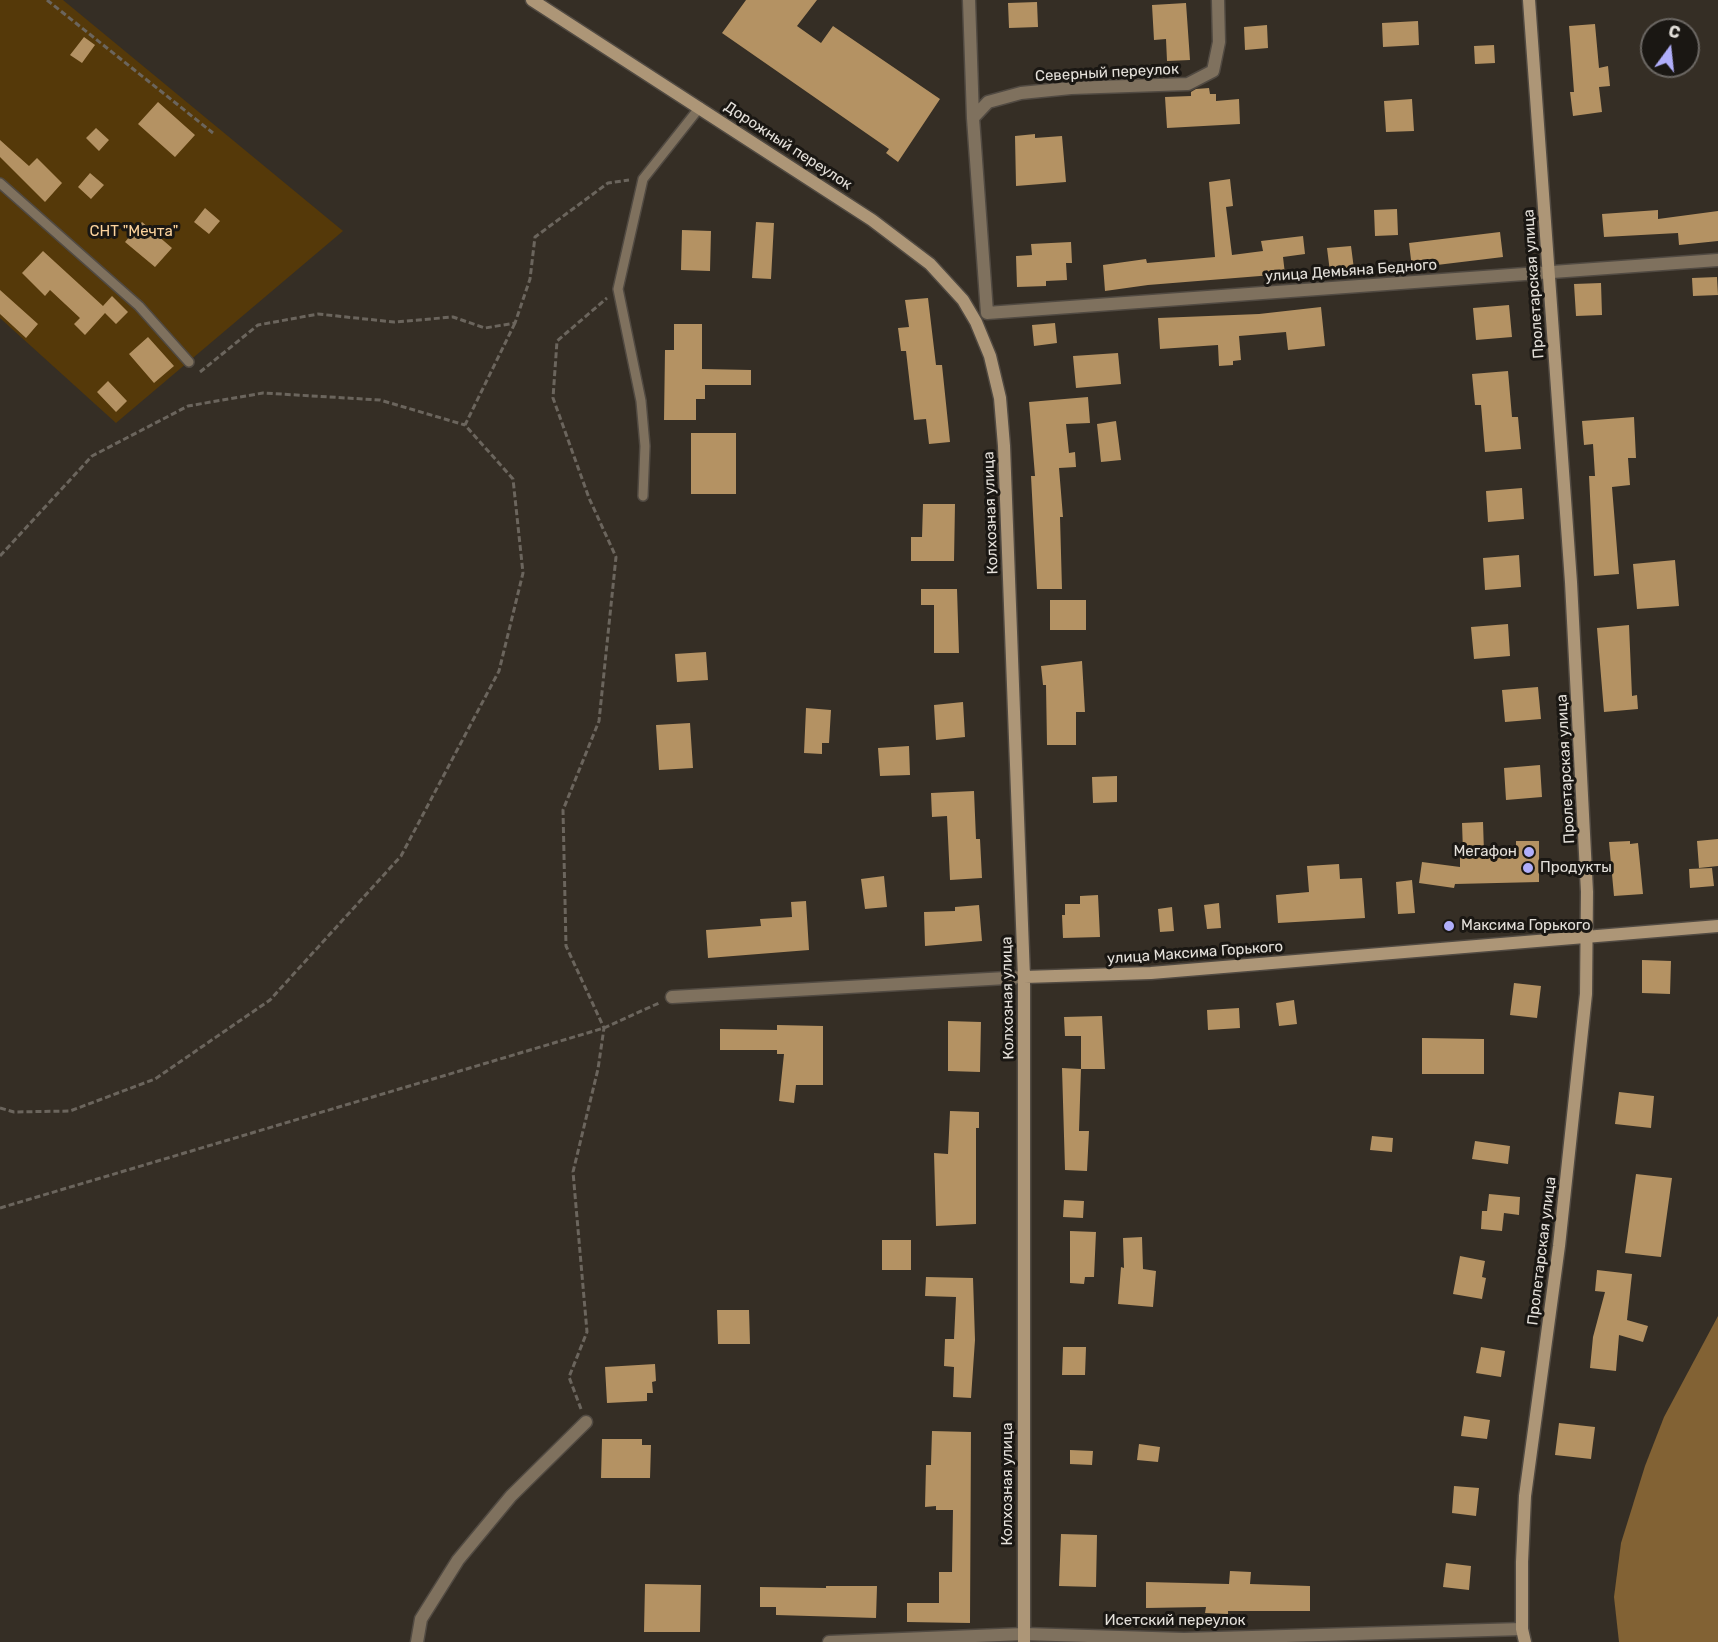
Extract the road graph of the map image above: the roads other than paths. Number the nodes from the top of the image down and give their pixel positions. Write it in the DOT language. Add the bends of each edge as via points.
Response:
graph roads {
  1 [pos="532,0"];
  2 [pos="969,0"];
  3 [pos="1218,0"];
  4 [pos="1529,0"];
  5 [pos="700,107"];
  6 [pos="972,118"];
  7 [pos="0,183"];
  8 [pos="1718,260"];
  9 [pos="1548,271"];
  10 [pos="987,313"];
  11 [pos="976,322"];
  12 [pos="990,356"];
  13 [pos="189,362"];
  14 [pos="643,496"];
  15 [pos="1718,926"];
  16 [pos="1586,936"];
  17 [pos="1024,977"];
  18 [pos="672,997"];
  19 [pos="586,1422"];
  20 [pos="1522,1629"];
  21 [pos="1024,1638"];
  22 [pos="417,1642"];
  23 [pos="829,1642"];
  24 [pos="1525,1642"];
  1 -- 5 [label="main road, Дорожный переулок"];
  2 -- 6 [label="street"];
  3 -- 6 [label="street, Северный переулок" via="1219,42 1213,71 1188,84 1021,93 988,102"];
  4 -- 9 [label="main road, Пролетарская улица"];
  5 -- 11 [label="main road, Дорожный переулок" via="872,220 930,264 963,300"];
  5 -- 14 [label="lane" via="643,178 618,289 641,401 645,446"];
  6 -- 10 [label="street"];
  7 -- 13 [label="lane" via="139,306"];
  8 -- 9 [label="street, улица Демьяна Бедного"];
  9 -- 10 [label="street, улица Демьяна Бедного"];
  9 -- 16 [label="main road, Пролетарская улица" via="1571,594"];
  10 -- 11 [label="street"];
  11 -- 12 [label="main road, Дорожный переулок"];
  12 -- 17 [label="main road, Колхозная улица" via="1000,398 1004,447"];
  15 -- 16 [label="main road, улица Максима Горького"];
  16 -- 17 [label="main road, улица Максима Горького" via="1151,973"];
  16 -- 20 [label="main road, Пролетарская улица" via="1586,994 1559,1246 1525,1496"];
  17 -- 18 [label="street, улица Максима Горького"];
  17 -- 21 [label="main road, Колхозная улица"];
  19 -- 22 [label="street" via="511,1496 458,1560 421,1620"];
  20 -- 21 [label="street, Исетский переулок" via="1184,1639"];
  20 -- 24 [label="main road, Пролетарская улица"];
  21 -- 23 [label="street, Исетский переулок"];
}
